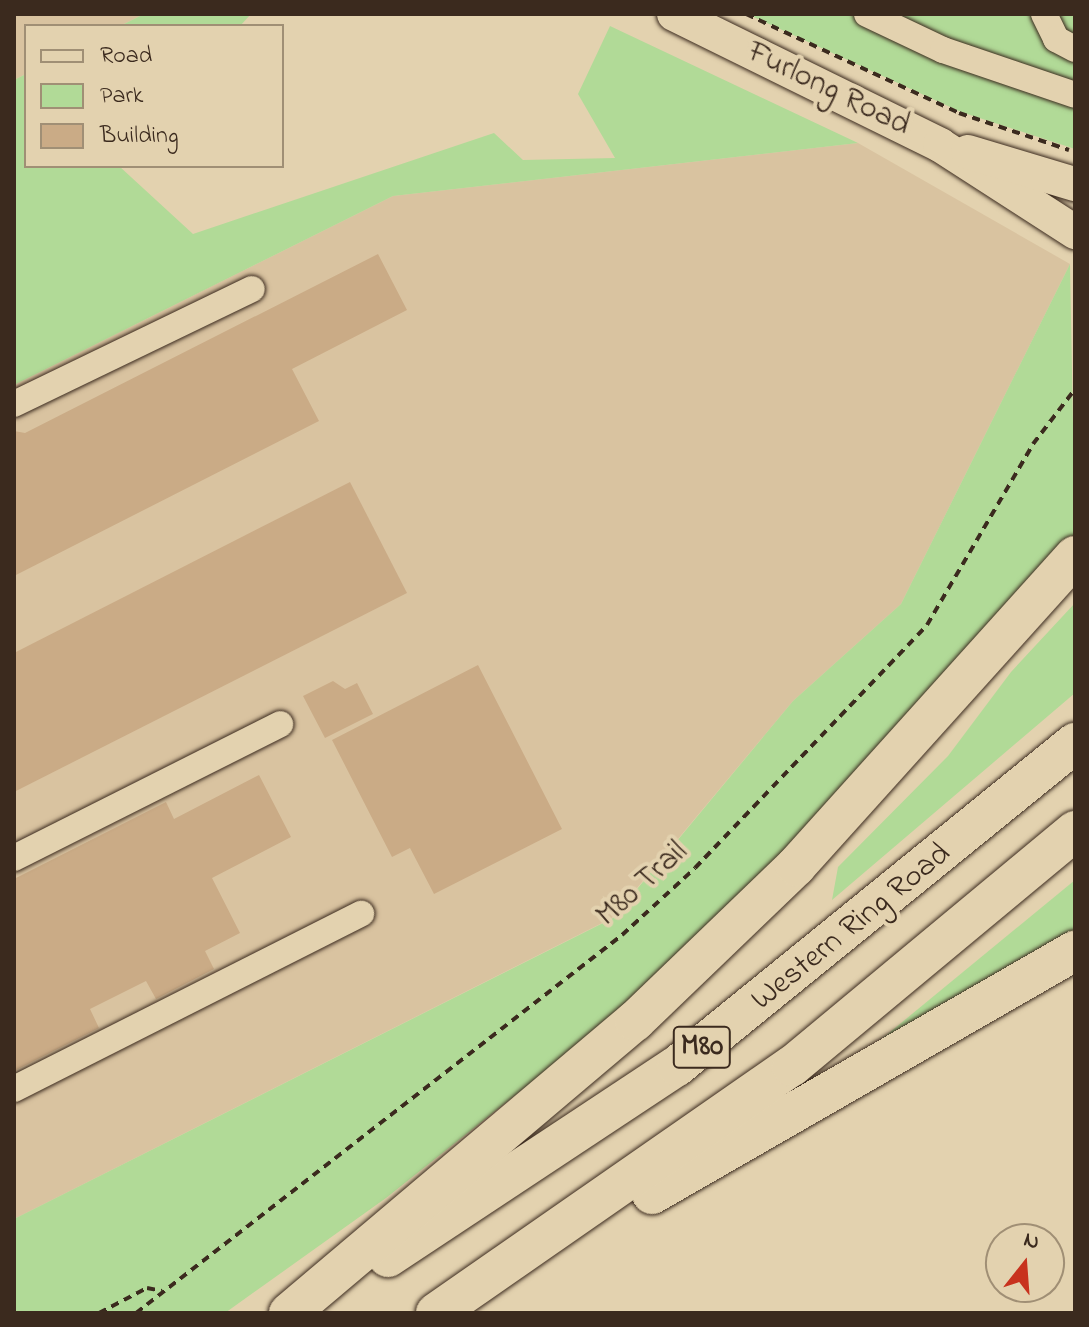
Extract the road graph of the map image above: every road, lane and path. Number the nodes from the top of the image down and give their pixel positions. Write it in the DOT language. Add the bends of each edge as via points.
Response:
graph roads {
  1 [pos="674,14"];
  2 [pos="746,14"];
  3 [pos="867,14"];
  4 [pos="1044,14"];
  5 [pos="709,22"];
  6 [pos="1075,49"];
  7 [pos="1075,95"];
  8 [pos="940,145"];
  9 [pos="1075,152"];
  10 [pos="1075,184"];
  11 [pos="1075,232"];
  12 [pos="252,289"];
  13 [pos="1075,389"];
  14 [pos="14,404"];
  15 [pos="1075,556"];
  16 [pos="1075,567"];
  17 [pos="1040,596"];
  18 [pos="280,724"];
  19 [pos="1075,743"];
  20 [pos="1075,831"];
  21 [pos="14,858"];
  22 [pos="361,914"];
  23 [pos="1075,951"];
  24 [pos="14,1089"];
  25 [pos="162,1291"];
  26 [pos="99,1313"];
  27 [pos="136,1313"];
  28 [pos="289,1313"];
  29 [pos="301,1313"];
  30 [pos="436,1313"];
  31 [pos="456,1313"];
  1 -- 5 [label="main road, Furlong Road"];
  2 -- 9 [label="path" via="973,119"];
  3 -- 7 [label="lane" via="943,50"];
  4 -- 6 [label="lane" via="1056,39"];
  5 -- 8 [label="main road, Furlong Road"];
  8 -- 10 [label="main road, Furlong Road"];
  8 -- 11 [label="main road, Furlong Road"];
  12 -- 14 [label="lane"];
  13 -- 25 [label="path, M80 Trail" via="1033,444 927,625 725,839 622,935"];
  15 -- 17 [label="highway"];
  16 -- 17 [label="highway"];
  17 -- 28 [label="highway" via="796,866 669,988"];
  18 -- 21 [label="lane"];
  19 -- 29 [label="highway, Western Ring Road / M80" via="677,1066"];
  20 -- 30 [label="highway, M80" via="792,1066"];
  22 -- 24 [label="lane"];
  23 -- 31 [label="highway" via="764,1124"];
  25 -- 26 [label="path" via="147,1288"];
  25 -- 27 [label="path, M80 Trail"];
}
